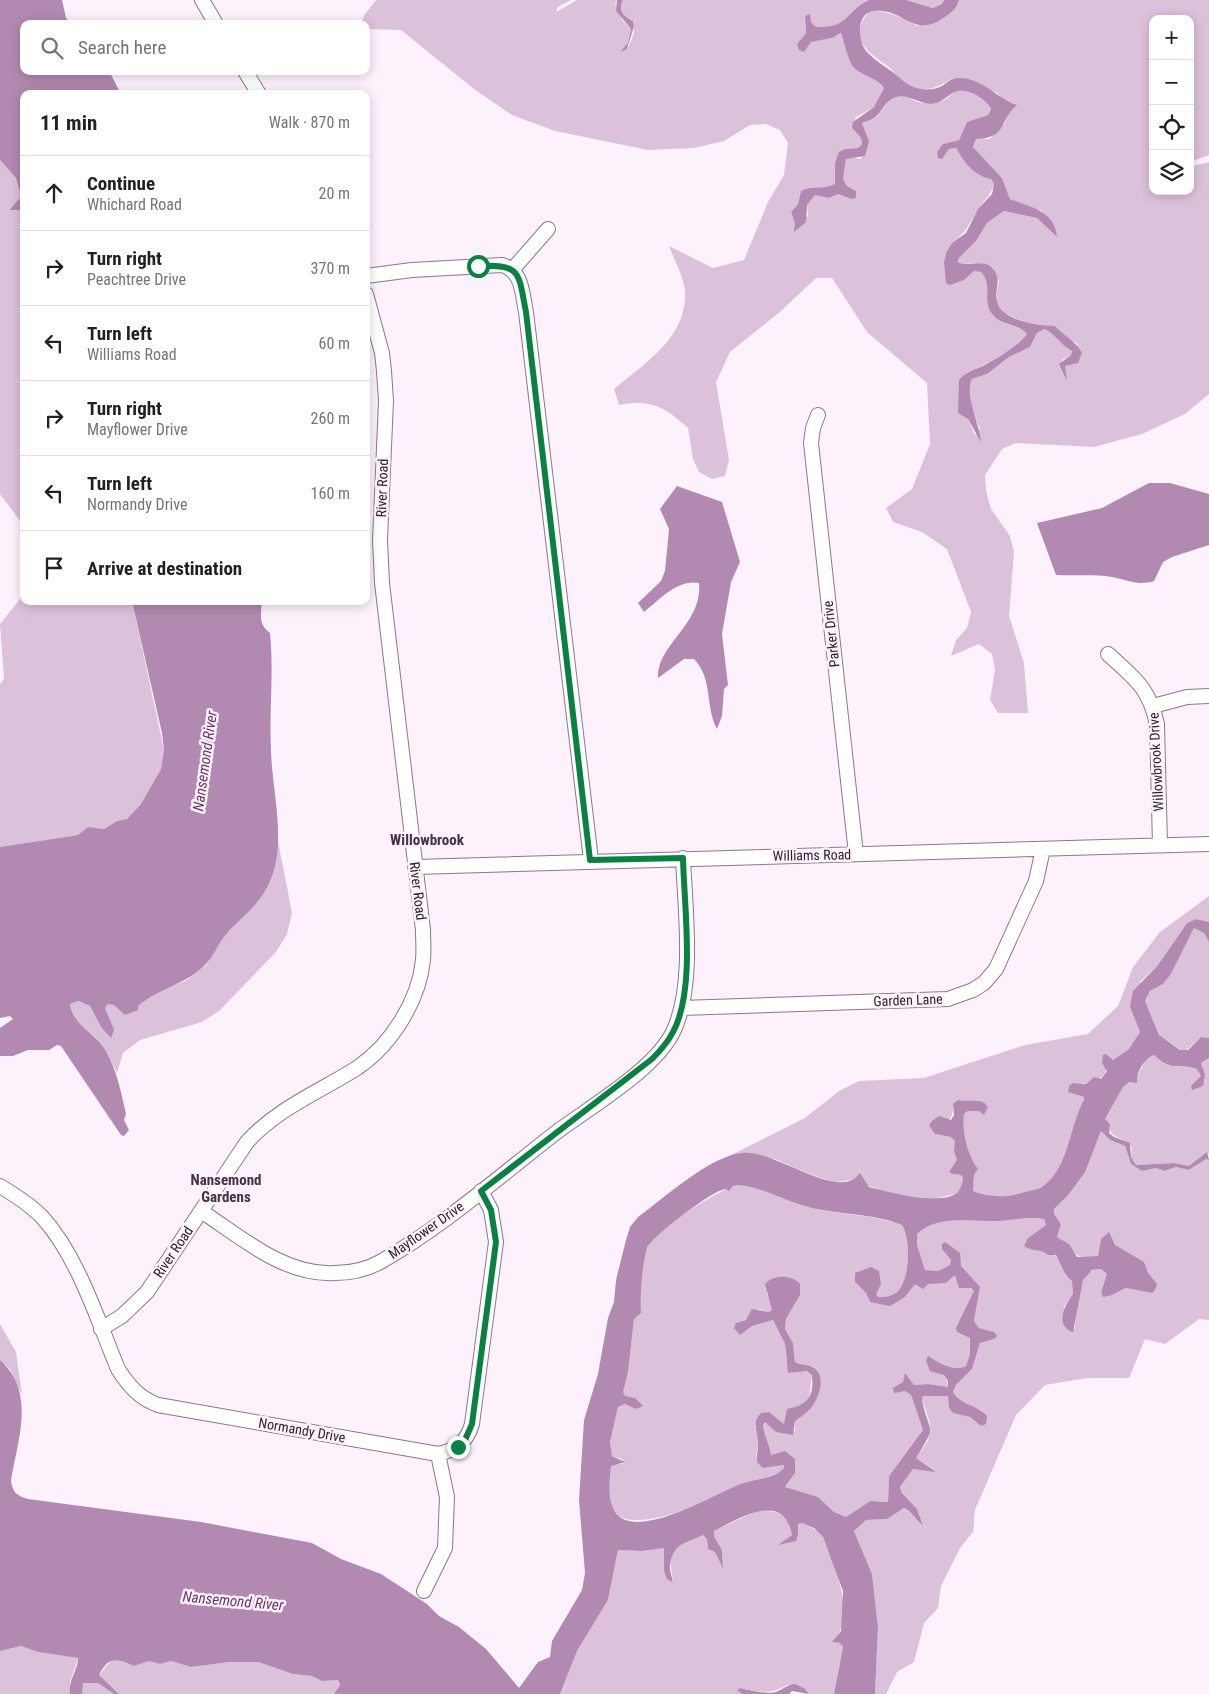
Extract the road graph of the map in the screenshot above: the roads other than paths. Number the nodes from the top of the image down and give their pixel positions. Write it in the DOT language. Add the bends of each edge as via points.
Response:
graph roads {
  1 [pos="202,0"];
  2 [pos="214,20"];
  3 [pos="247,75"];
  4 [pos="257,90"];
  5 [pos="548,229"];
  6 [pos="513,270"];
  7 [pos="370,276"];
  8 [pos="370,309"];
  9 [pos="818,415"];
  10 [pos="1108,654"];
  11 [pos="1209,696"];
  12 [pos="1153,706"];
  13 [pos="1209,844"];
  14 [pos="1160,845"];
  15 [pos="1043,849"];
  16 [pos="856,854"];
  17 [pos="683,858"];
  18 [pos="590,860"];
  19 [pos="415,867"];
  20 [pos="681,1008"];
  21 [pos="0,1186"];
  22 [pos="481,1191"];
  23 [pos="200,1211"];
  24 [pos="101,1329"];
  25 [pos="438,1454"];
  26 [pos="424,1591"];
  1 -- 2 [label="street"];
  3 -- 4 [label="street"];
  5 -- 6 [label="street"];
  6 -- 7 [label="street" via="502,265"];
  6 -- 18 [label="street" via="520,281 526,312"];
  8 -- 19 [label="street, River Road" via="382,353 386,401 380,540 382,583"];
  9 -- 16 [label="street, Parker Drive" via="810,443"];
  10 -- 12 [label="street" via="1141,685"];
  11 -- 12 [label="street, Willowbrook Drive" via="1187,697"];
  12 -- 14 [label="street, Willowbrook Drive" via="1157,724"];
  13 -- 14 [label="street, Williams Road"];
  14 -- 15 [label="street, Williams Road"];
  15 -- 16 [label="street, Williams Road"];
  15 -- 20 [label="street, Garden Lane" via="1036,881 996,969 973,990 948,998"];
  16 -- 17 [label="street, Williams Road"];
  17 -- 18 [label="street, Williams Road"];
  17 -- 20 [label="street, Mayflower Drive" via="686,971"];
  18 -- 19 [label="street, Williams Road"];
  19 -- 23 [label="street, River Road" via="423,930 423,960 417,986 400,1022 385,1042 358,1067 277,1114 261,1127 247,1142"];
  20 -- 22 [label="street, Mayflower Drive" via="674,1031 652,1059"];
  21 -- 24 [label="street, Normandy Drive" via="28,1205 54,1232 78,1274"];
  22 -- 23 [label="street, Mayflower Drive" via="380,1262 347,1273 296,1268 260,1250"];
  22 -- 25 [label="street" via="491,1210 496,1242 472,1424 458,1447"];
  23 -- 24 [label="street, River Road" via="147,1292 122,1316"];
  24 -- 25 [label="street, Normandy Drive" via="126,1383 136,1393 158,1405"];
  25 -- 26 [label="street" via="447,1497 445,1548"];
}
